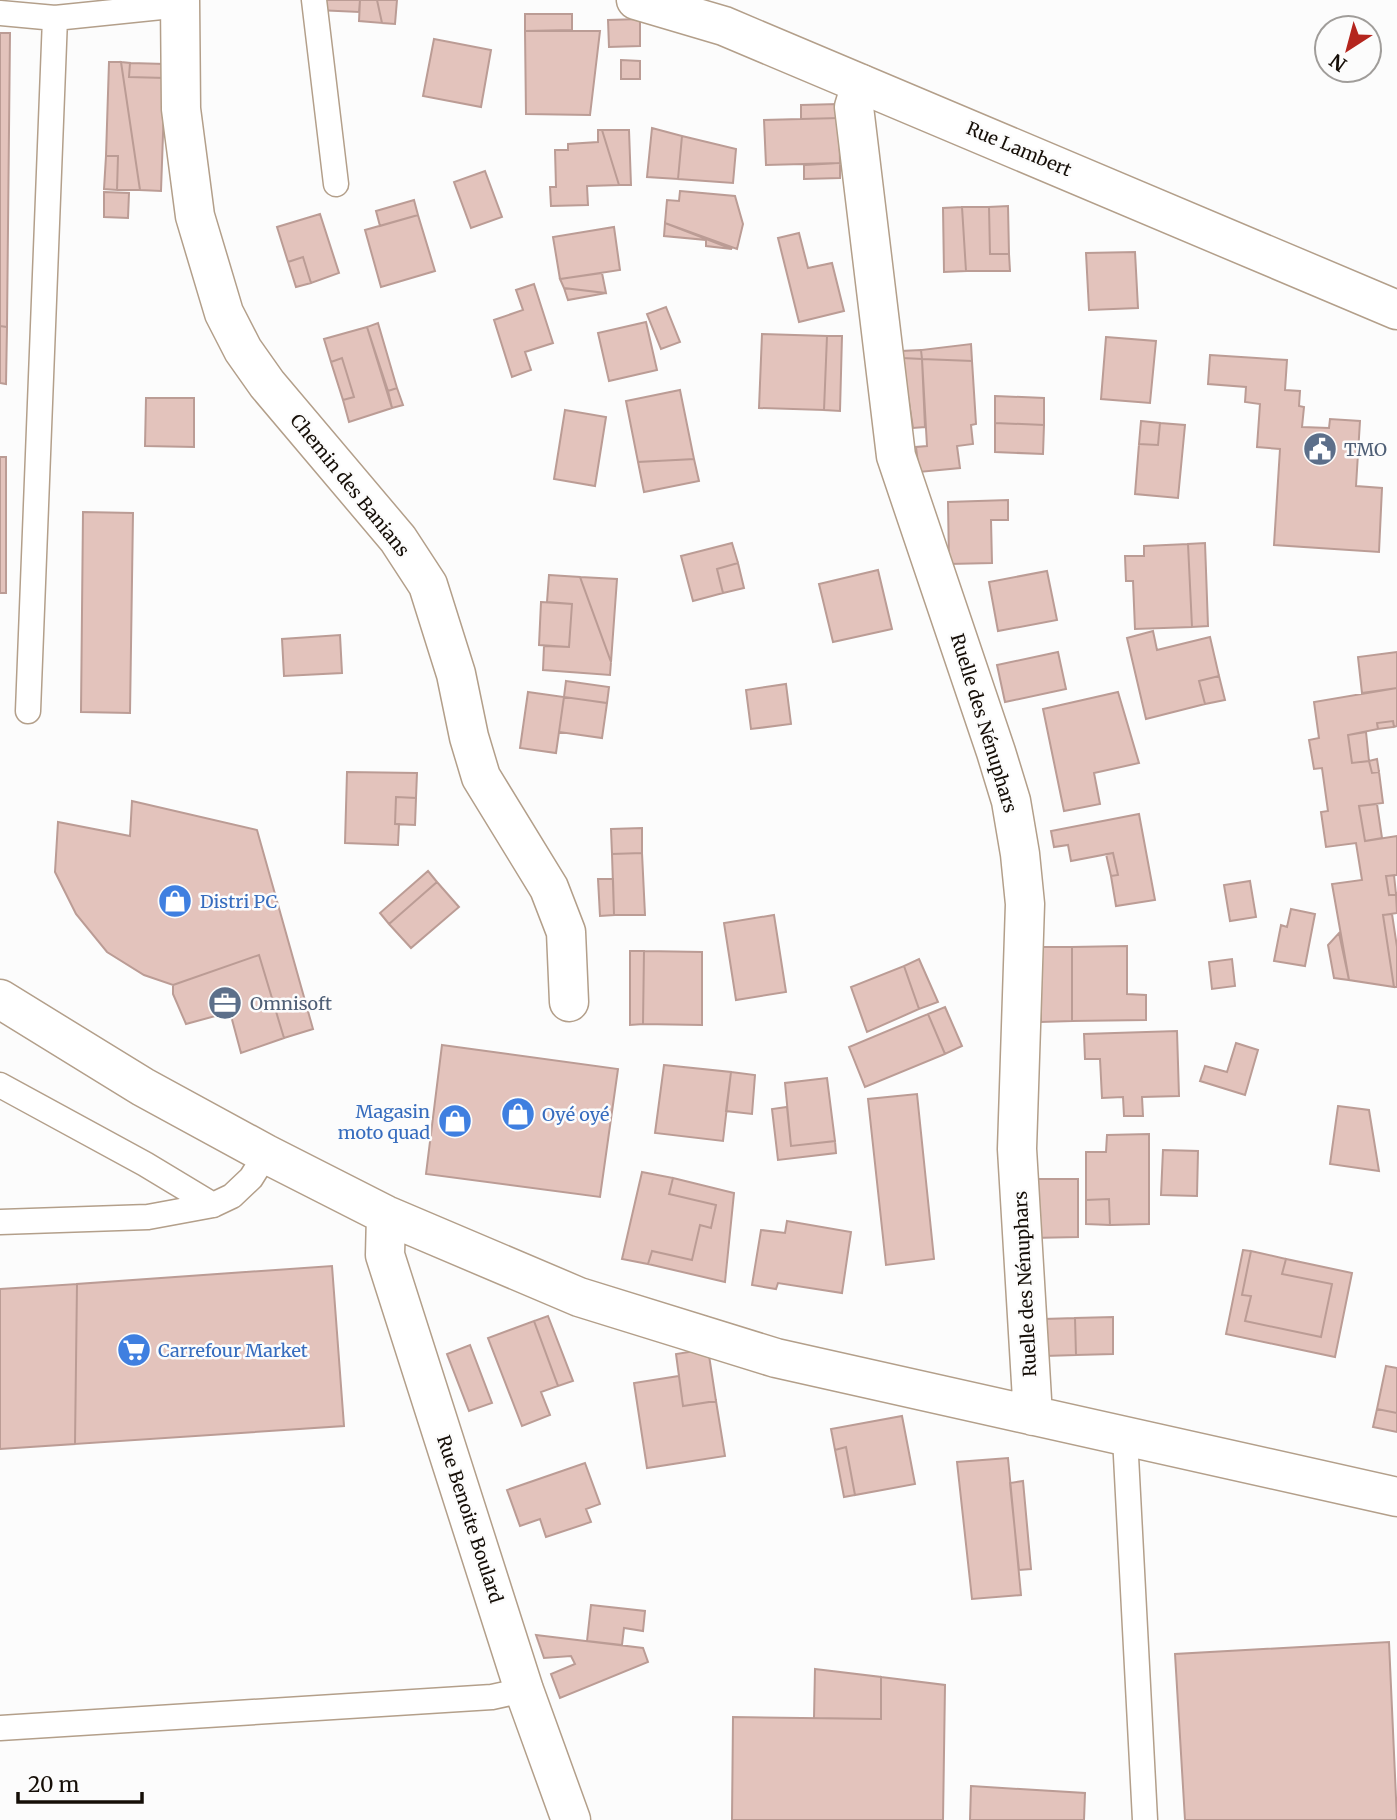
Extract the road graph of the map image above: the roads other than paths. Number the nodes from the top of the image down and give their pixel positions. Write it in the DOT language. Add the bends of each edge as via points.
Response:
graph roads {
  1 [pos="314,0"];
  2 [pos="636,0"];
  3 [pos="181,2"];
  4 [pos="0,13"];
  5 [pos="55,18"];
  6 [pos="861,84"];
  7 [pos="336,184"];
  8 [pos="1397,310"];
  9 [pos="28,711"];
  10 [pos="569,1002"];
  11 [pos="6,1003"];
  12 [pos="0,1085"];
  13 [pos="266,1154"];
  14 [pos="213,1205"];
  15 [pos="386,1215"];
  16 [pos="0,1222"];
  17 [pos="1033,1416"];
  18 [pos="1125,1437"];
  19 [pos="1397,1497"];
  20 [pos="524,1690"];
  21 [pos="0,1728"];
  22 [pos="570,1820"];
  23 [pos="1145,1820"];
  1 -- 7 [label="lane"];
  2 -- 6 [label="street, Rue Lambert" via="724,26"];
  3 -- 5 [label="lane"];
  3 -- 10 [label="street, Chemin des Banians" via="181,109 195,216 224,313 267,384 398,539 428,585 481,777 549,888 566,932"];
  4 -- 5 [label="lane"];
  5 -- 9 [label="lane"];
  6 -- 8 [label="street, Rue Lambert"];
  6 -- 17 [label="street, Ruelle des Nénuphars" via="854,107 896,456 996,752 1020,854 1025,956 1017,1149"];
  11 -- 13 [label="street" via="143,1087"];
  12 -- 14 [label="lane"];
  13 -- 14 [label="lane" via="251,1178 232,1196"];
  13 -- 15 [label="street"];
  14 -- 16 [label="lane" via="148,1217"];
  15 -- 17 [label="street" via="579,1297 776,1358"];
  15 -- 20 [label="street, Rue Benoite Boulard" via="385,1255"];
  17 -- 18 [label="street"];
  18 -- 19 [label="street"];
  18 -- 23 [label="lane"];
  20 -- 21 [label="lane" via="492,1697"];
  20 -- 22 [label="street, Rue Benoite Boulard"];
}
